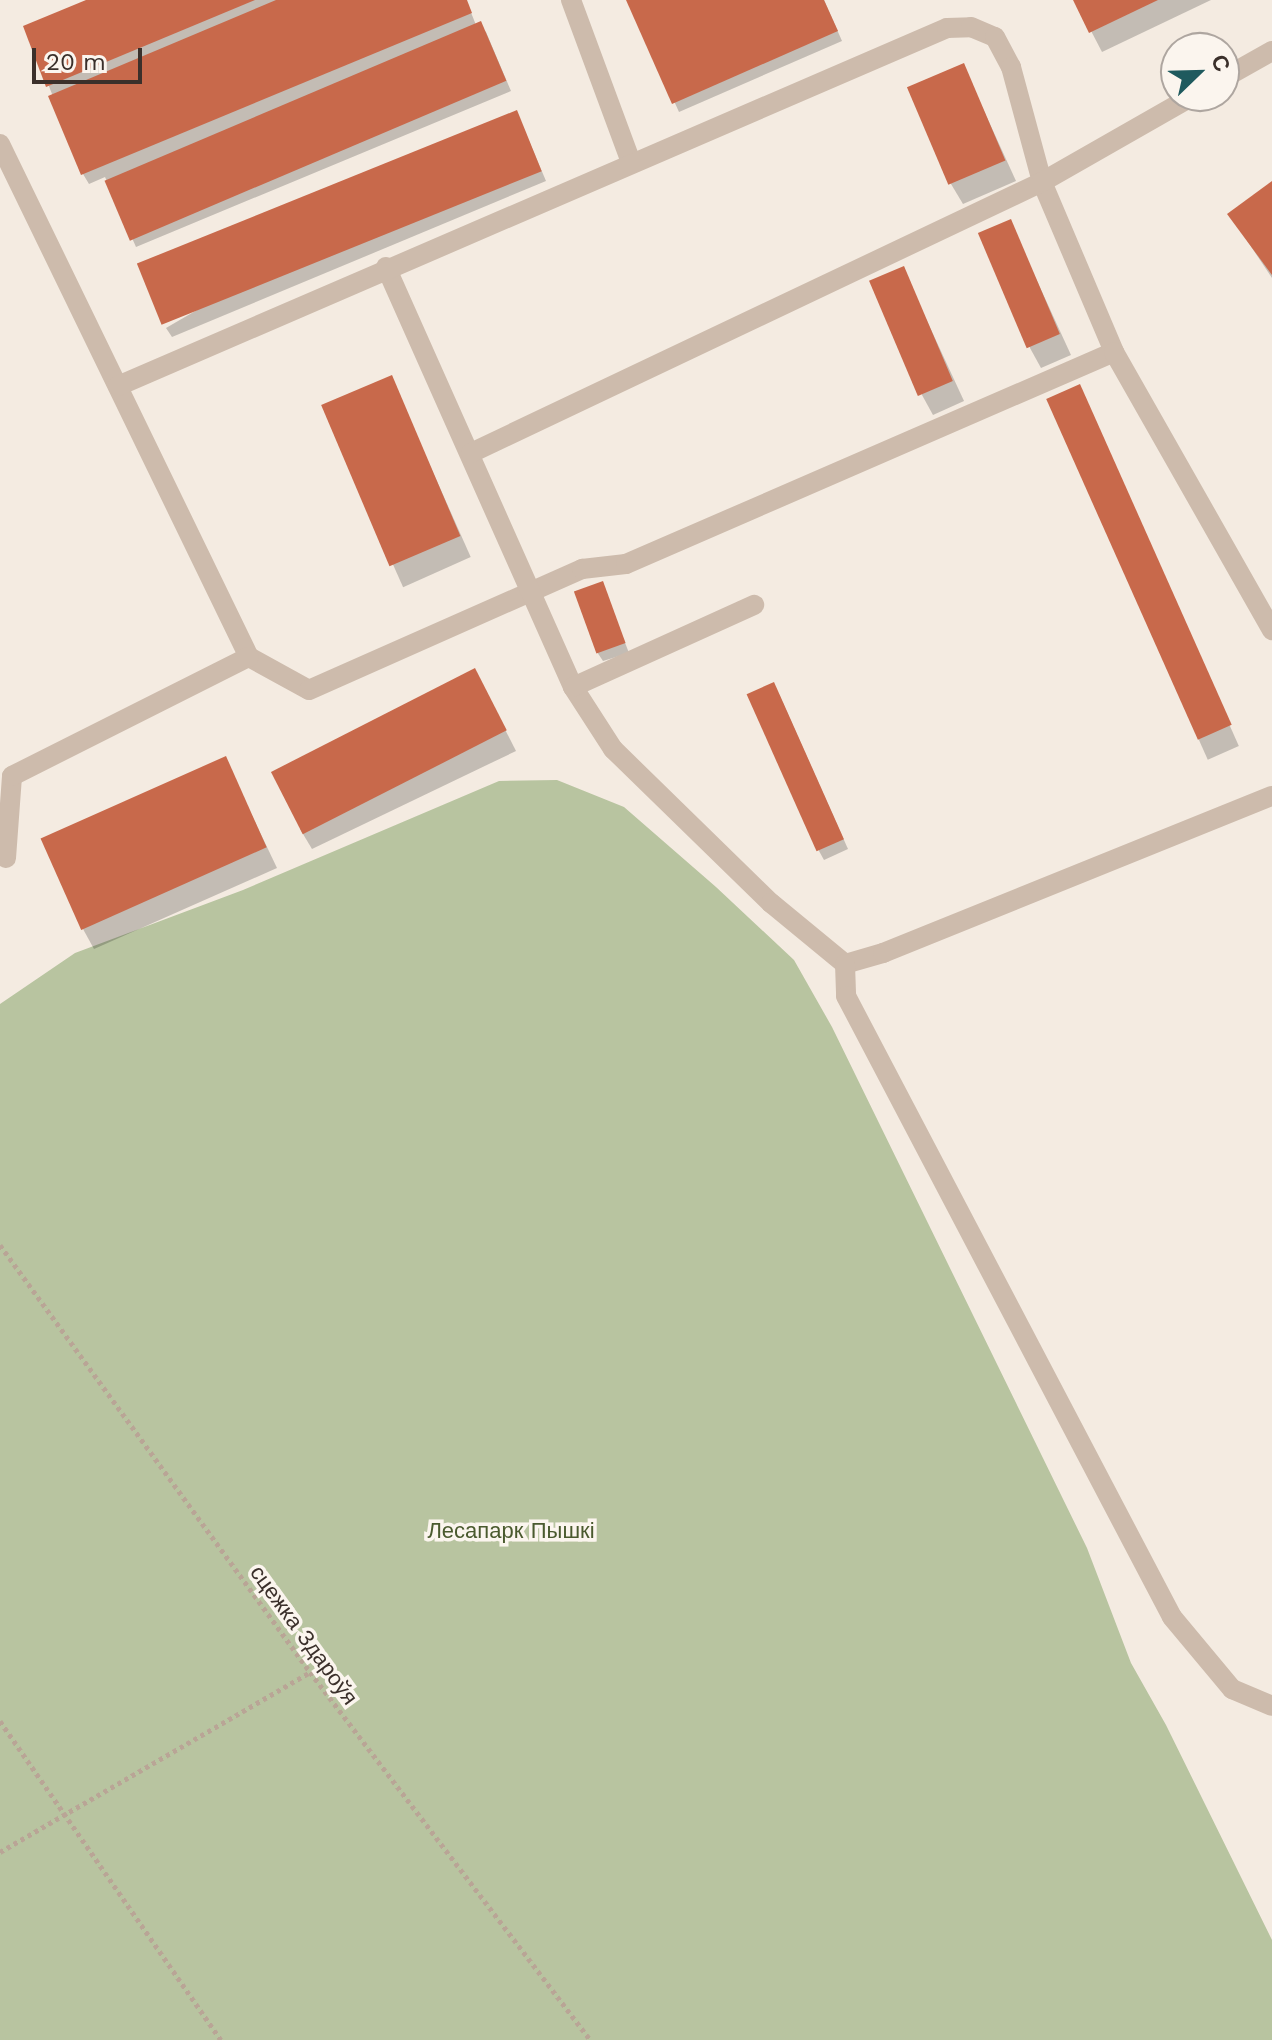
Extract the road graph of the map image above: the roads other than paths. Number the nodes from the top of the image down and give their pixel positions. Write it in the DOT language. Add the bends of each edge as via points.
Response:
graph roads {
  1 [pos="571,0"];
  2 [pos="1272,51"];
  3 [pos="1240,69"];
  4 [pos="1165,112"];
  5 [pos="0,144"];
  6 [pos="631,162"];
  7 [pos="1042,182"];
  8 [pos="386,267"];
  9 [pos="1114,352"];
  10 [pos="118,386"];
  11 [pos="471,453"];
  12 [pos="532,592"];
  13 [pos="754,605"];
  14 [pos="1272,630"];
  15 [pos="249,657"];
  16 [pos="573,687"];
  17 [pos="1272,796"];
  18 [pos="6,858"];
  19 [pos="845,964"];
  20 [pos="1272,1706"];
  1 -- 6 [label="lane"];
  2 -- 3 [label="lane"];
  4 -- 7 [label="lane"];
  5 -- 10 [label="lane"];
  6 -- 7 [label="lane" via="947,28 971,27 995,37 1011,67"];
  6 -- 8 [label="lane"];
  7 -- 9 [label="lane"];
  7 -- 11 [label="lane"];
  8 -- 10 [label="lane"];
  8 -- 11 [label="lane"];
  9 -- 12 [label="lane" via="626,564 582,569"];
  9 -- 14 [label="lane"];
  10 -- 15 [label="lane"];
  11 -- 12 [label="lane"];
  12 -- 15 [label="lane" via="309,690"];
  12 -- 16 [label="lane"];
  13 -- 16 [label="lane"];
  15 -- 18 [label="lane" via="12,776"];
  16 -- 19 [label="lane" via="613,749 680,818"];
  17 -- 19 [label="lane"];
  19 -- 20 [label="lane" via="846,996 1172,1617 1232,1689"];
}
